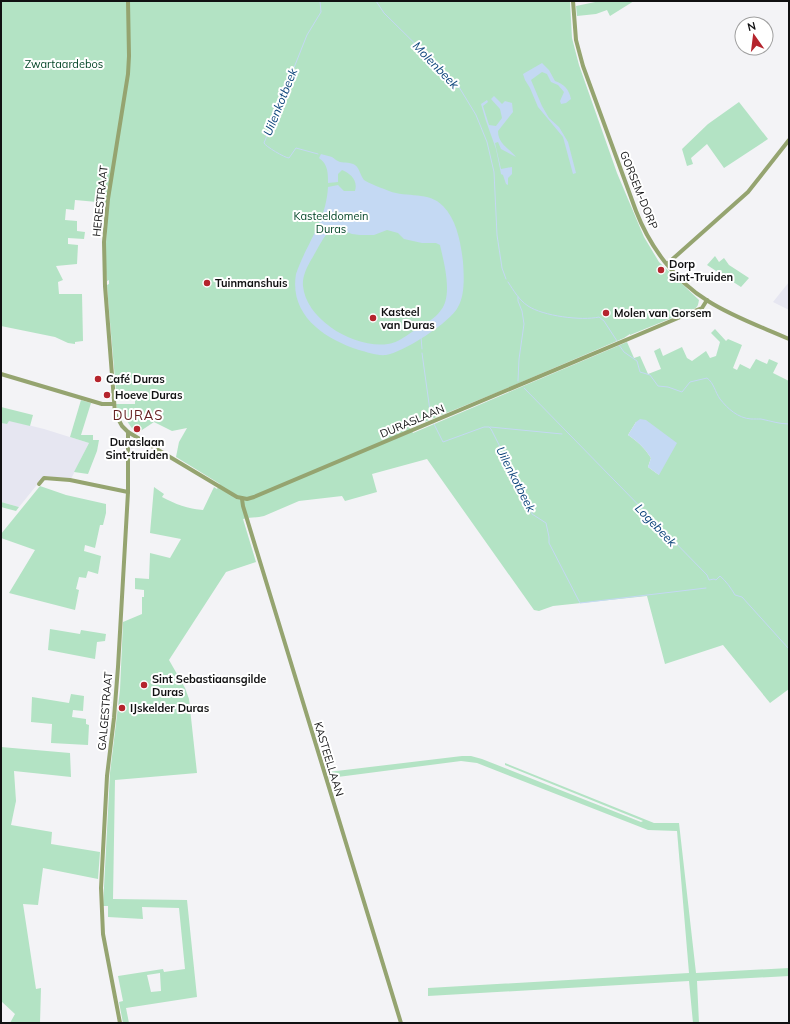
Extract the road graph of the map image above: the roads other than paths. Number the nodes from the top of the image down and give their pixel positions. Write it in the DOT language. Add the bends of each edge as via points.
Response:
graph roads {
  1 [pos="128,1"];
  2 [pos="573,1"];
  3 [pos="789,140"];
  4 [pos="667,264"];
  5 [pos="707,300"];
  6 [pos="789,339"];
  7 [pos="1,374"];
  8 [pos="113,404"];
  9 [pos="128,432"];
  10 [pos="39,484"];
  11 [pos="128,492"];
  12 [pos="242,499"];
  13 [pos="120,1023"];
  14 [pos="401,1023"];
  1 -- 8 [label="street, HERESTRAAT" via="128,74 108,199 104,242"];
  2 -- 4 [label="street, GORSEM-DORP" via="576,40 586,75 640,220"];
  3 -- 4 [label="street" via="748,192"];
  4 -- 5 [label="street, GORSEM-DORP" via="686,284"];
  5 -- 6 [label="street, GORSEM-DORP"];
  5 -- 12 [label="street, DURASLAAN" via="702,308 254,497"];
  7 -- 8 [label="street" via="102,404"];
  8 -- 9 [label="street" via="118,419"];
  9 -- 11 [label="street, GALGESTRAAT"];
  9 -- 12 [label="street"];
  10 -- 11 [label="street" via="44,478 70,480"];
  11 -- 13 [label="street, GALGESTRAAT" via="118,667 107,776 100,888 103,930"];
  12 -- 14 [label="street, KASTEELLAAN"];
}
